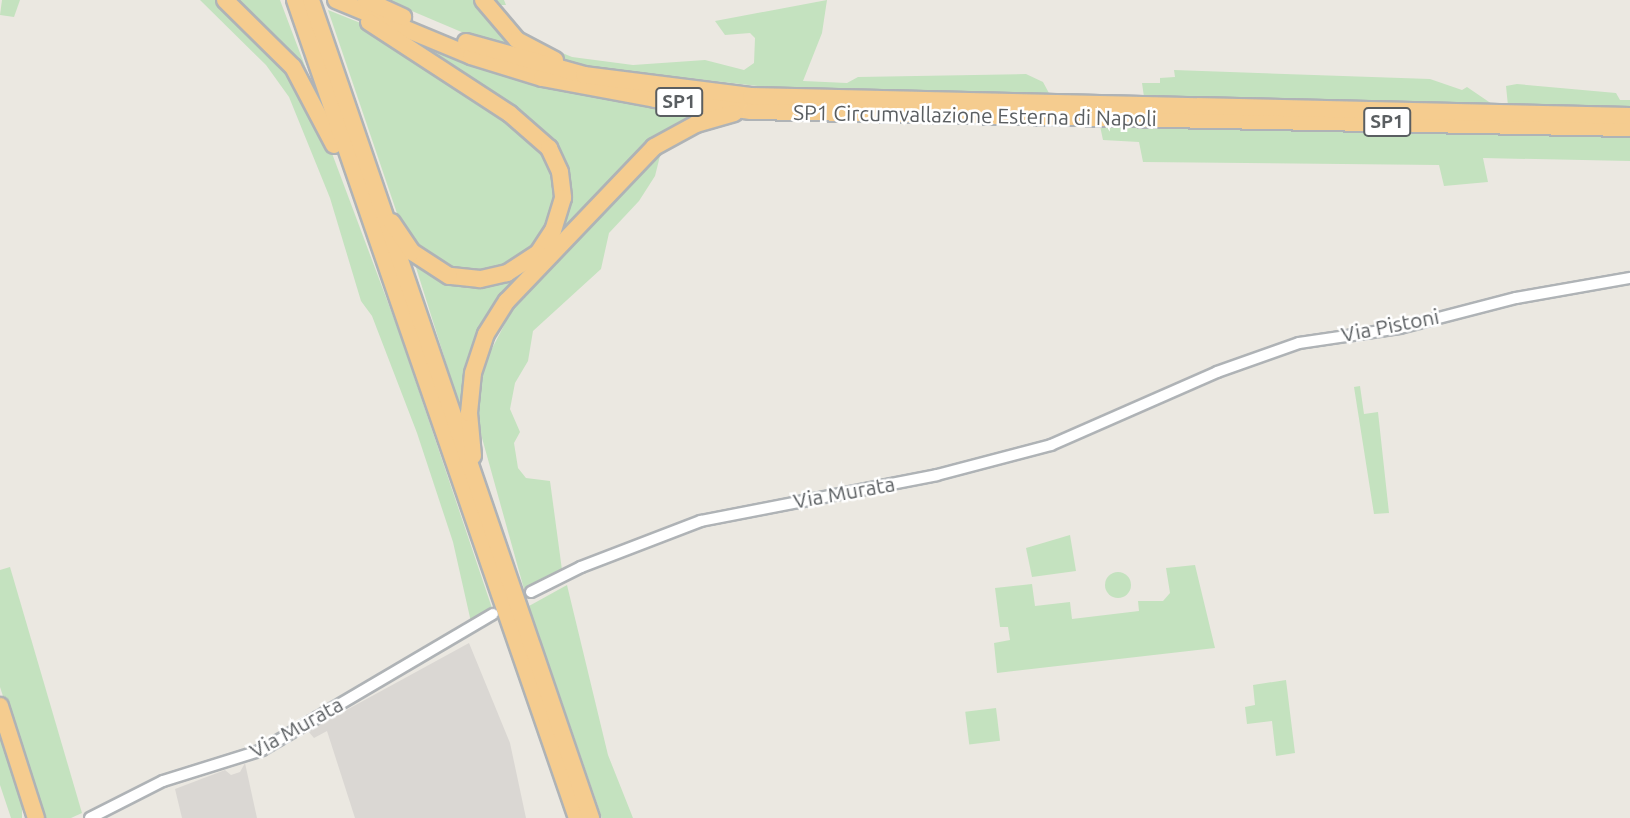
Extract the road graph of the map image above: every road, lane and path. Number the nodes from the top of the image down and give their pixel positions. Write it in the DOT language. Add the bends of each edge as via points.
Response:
graph roads {
  1 [pos="225,0"];
  2 [pos="295,0"];
  3 [pos="337,0"];
  4 [pos="366,0"];
  5 [pos="483,0"];
  6 [pos="315,6"];
  7 [pos="656,86"];
  8 [pos="1037,110"];
  9 [pos="751,111"];
  10 [pos="1145,112"];
  11 [pos="1630,116"];
  12 [pos="1630,128"];
  13 [pos="374,190"];
  14 [pos="1630,278"];
  15 [pos="395,294"];
  16 [pos="1158,398"];
  17 [pos="479,493"];
  18 [pos="531,592"];
  19 [pos="493,614"];
  20 [pos="0,706"];
  21 [pos="36,818"];
  22 [pos="90,818"];
  23 [pos="577,818"];
  24 [pos="592,818"];
  1 -- 15 [label="highway" via="274,45 308,91 328,131 382,275"];
  2 -- 15 [label="highway"];
  3 -- 9 [label="highway, SP1 Circumvallazione Esterna di Napoli / SP1" via="471,55 542,78"];
  3 -- 13 [label="highway" via="530,130 549,148 560,172 563,198 553,230 538,253 507,273 480,279 449,276 412,252"];
  4 -- 7 [label="highway, SP1 Circumvallazione Esterna di Napoli / SP1" via="478,46 584,75"];
  5 -- 7 [label="highway" via="517,40 547,58"];
  6 -- 13 [label="highway"];
  7 -- 8 [label="highway, SP1 Circumvallazione Esterna di Napoli / SP1" via="823,101"];
  8 -- 9 [label="highway, SP1 Circumvallazione Esterna di Napoli / SP1"];
  8 -- 10 [label="highway, SP1 Circumvallazione Esterna di Napoli / SP1"];
  9 -- 17 [label="highway" via="696,124 654,147 508,301 486,334 473,373 471,439"];
  10 -- 11 [label="highway, SP1 Circumvallazione Esterna di Napoli / SP1"];
  10 -- 12 [label="highway, SP1 Circumvallazione Esterna di Napoli / SP1"];
  13 -- 17 [label="highway"];
  14 -- 16 [label="street, Via Pistoni" via="1516,298 1400,328 1300,343"];
  15 -- 23 [label="highway"];
  16 -- 18 [label="street, Via Murata" via="1051,446 937,475 825,494 679,527"];
  17 -- 24 [label="highway"];
  19 -- 22 [label="street, Via Murata" via="262,750 163,780"];
  20 -- 21 [label="highway"];
}
